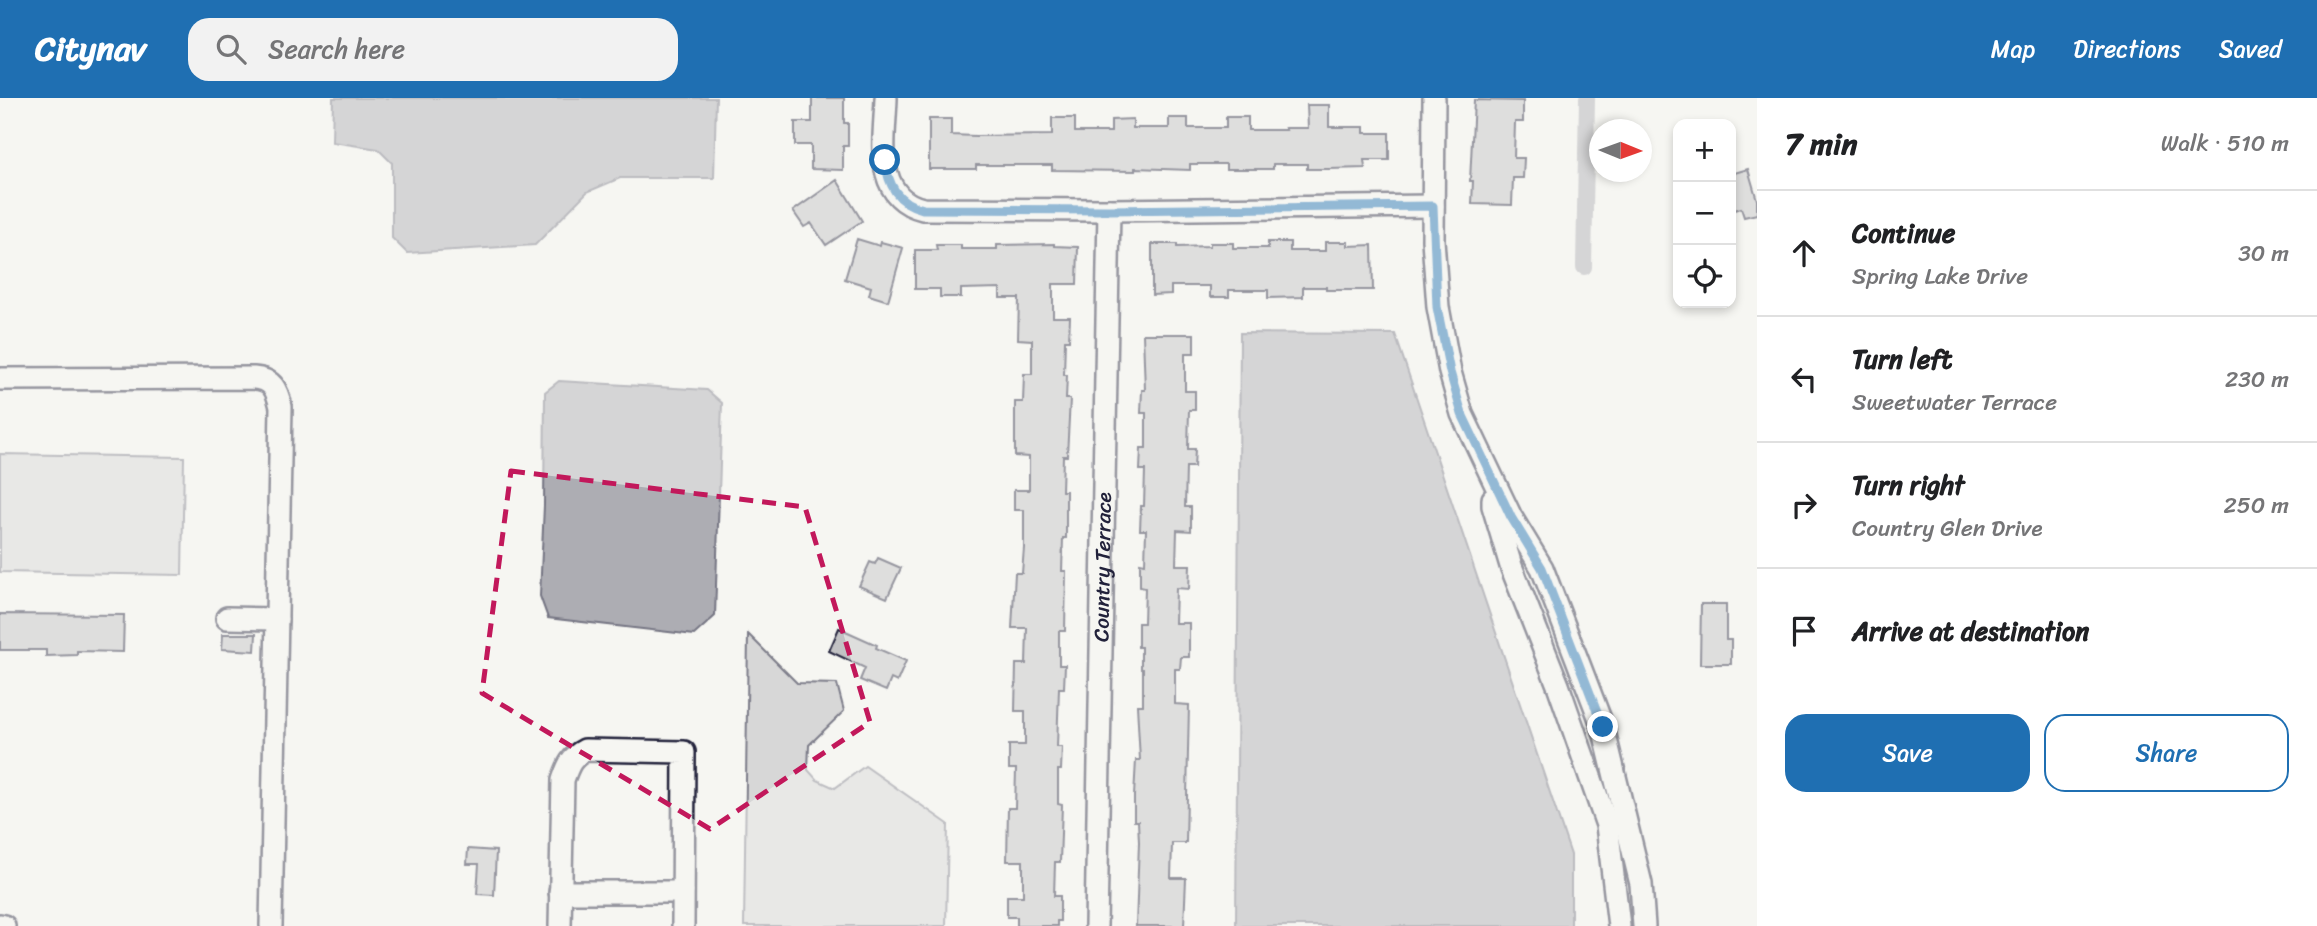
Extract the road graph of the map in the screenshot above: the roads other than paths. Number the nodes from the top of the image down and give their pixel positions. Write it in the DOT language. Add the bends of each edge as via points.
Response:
graph roads {
  1 [pos="886,98"];
  2 [pos="1434,98"];
  3 [pos="1433,206"];
  4 [pos="1109,210"];
  5 [pos="0,379"];
  6 [pos="1493,480"];
  7 [pos="227,618"];
  8 [pos="277,619"];
  9 [pos="560,892"];
  10 [pos="683,892"];
  11 [pos="271,926"];
  12 [pos="560,926"];
  13 [pos="682,926"];
  14 [pos="1096,926"];
  15 [pos="1619,926"];
  16 [pos="1644,926"];
  1 -- 4 [label="street" via="886,174 907,204 923,209"];
  2 -- 3 [label="street"];
  3 -- 4 [label="street"];
  3 -- 6 [label="street" via="1437,307 1450,372 1462,414"];
  4 -- 14 [label="street, Country Terrace"];
  5 -- 8 [label="street" via="265,378 270,382 281,407"];
  6 -- 15 [label="street" via="1493,506 1511,566 1607,825"];
  6 -- 16 [label="street" via="1542,568 1603,727 1641,884"];
  7 -- 8 [label="street"];
  8 -- 11 [label="street"];
  9 -- 10 [label="street"];
  9 -- 10 [label="street" via="563,780 575,755 585,750 684,752"];
  9 -- 12 [label="street"];
  10 -- 13 [label="street"];
}
